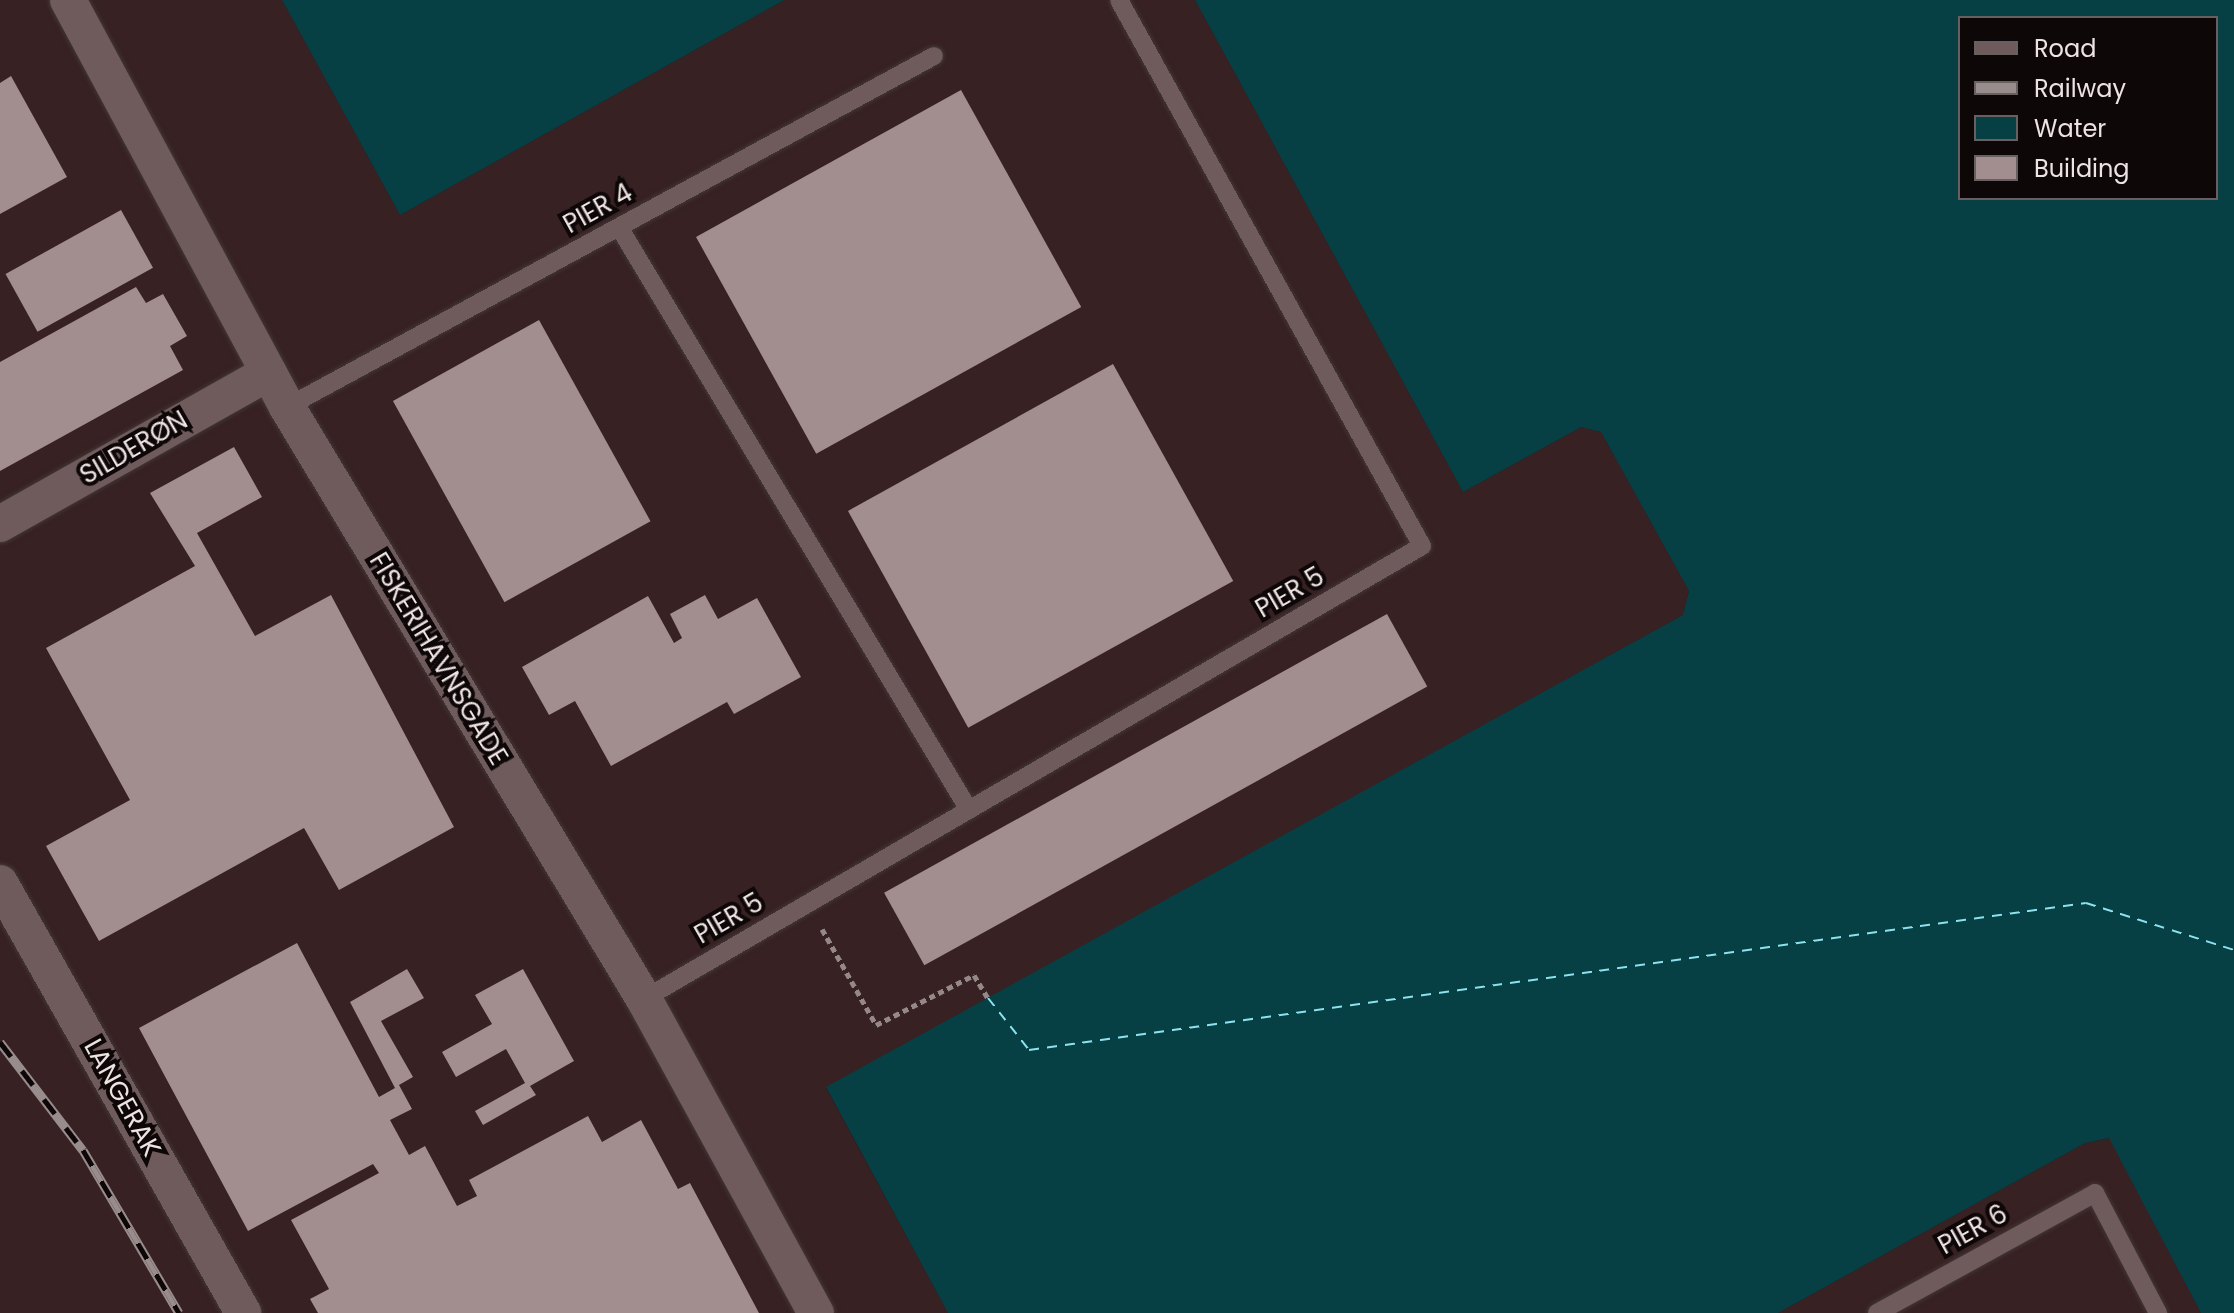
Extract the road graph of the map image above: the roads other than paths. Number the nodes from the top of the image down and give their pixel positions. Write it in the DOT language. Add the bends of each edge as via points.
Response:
graph roads {
  1 [pos="68,0"];
  2 [pos="1119,0"];
  3 [pos="934,56"];
  4 [pos="619,227"];
  5 [pos="268,373"];
  6 [pos="287,407"];
  7 [pos="0,524"];
  8 [pos="969,810"];
  9 [pos="0,883"];
  10 [pos="644,999"];
  11 [pos="243,1313"];
  12 [pos="816,1313"];
  13 [pos="1877,1313"];
  14 [pos="2158,1313"];
  1 -- 5 [label="street, FISKERIHAVNSGADE"];
  2 -- 8 [label="lane, PIER 5" via="1422,546"];
  3 -- 4 [label="lane, PIER 4"];
  4 -- 6 [label="lane, PIER 4"];
  4 -- 8 [label="lane"];
  5 -- 6 [label="street, FISKERIHAVNSGADE"];
  5 -- 7 [label="street, SILDERØN"];
  6 -- 10 [label="street, FISKERIHAVNSGADE"];
  8 -- 10 [label="lane, PIER 5"];
  9 -- 11 [label="street, LANGERAK"];
  10 -- 12 [label="street, FISKERIHAVNSGADE"];
  13 -- 14 [label="lane, PIER 6" via="2095,1193"];
}
